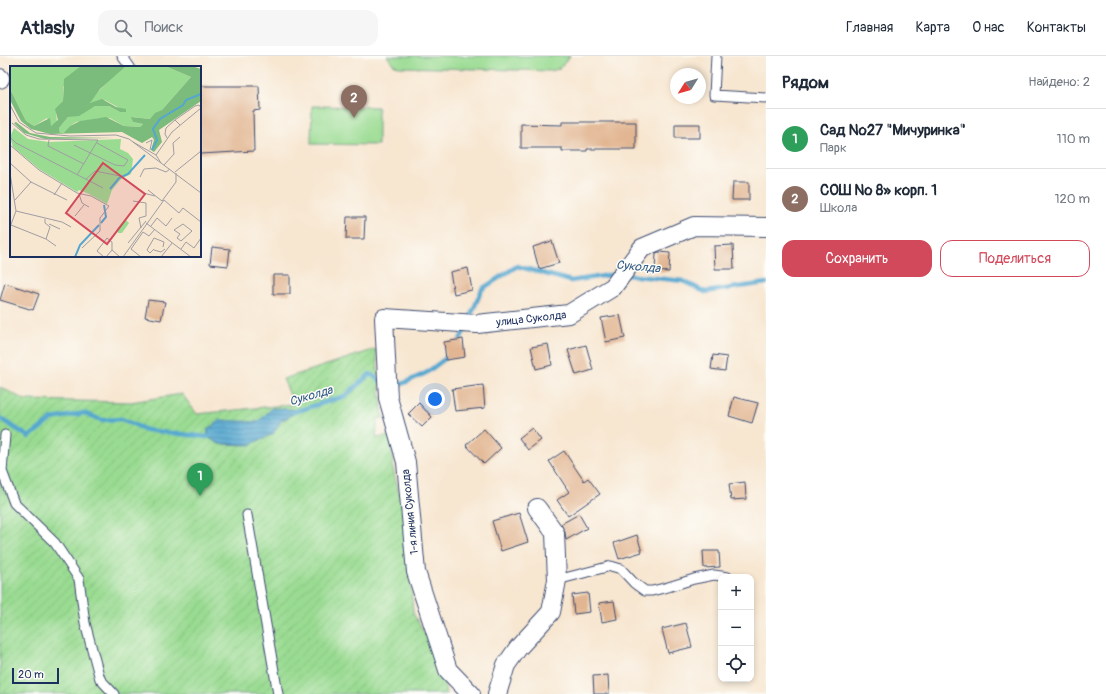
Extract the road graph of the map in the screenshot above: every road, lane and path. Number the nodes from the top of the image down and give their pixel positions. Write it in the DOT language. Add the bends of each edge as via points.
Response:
graph roads {
  1 [pos="122,56"];
  2 [pos="716,56"];
  3 [pos="129,66"];
  4 [pos="766,98"];
  5 [pos="766,227"];
  6 [pos="384,318"];
  7 [pos="5,435"];
  8 [pos="537,508"];
  9 [pos="247,516"];
  10 [pos="718,576"];
  11 [pos="557,580"];
  12 [pos="114,694"];
  13 [pos="278,694"];
  14 [pos="471,694"];
  15 [pos="497,694"];
  1 -- 3 [label="lane"];
  2 -- 4 [label="lane" via="714,95"];
  5 -- 6 [label="street, улица Суколда" via="694,226 642,248 614,286 569,314 477,324"];
  6 -- 14 [label="street, 1-я линия Суколда" via="388,398 406,462 416,572 448,670"];
  7 -- 12 [label="lane" via="2,471 14,503 55,543 79,579 85,623 100,679"];
  8 -- 11 [label="street" via="555,533"];
  9 -- 13 [label="lane"];
  10 -- 11 [label="lane" via="644,591 621,569 611,566"];
  11 -- 15 [label="street" via="551,612 506,665"];
}
